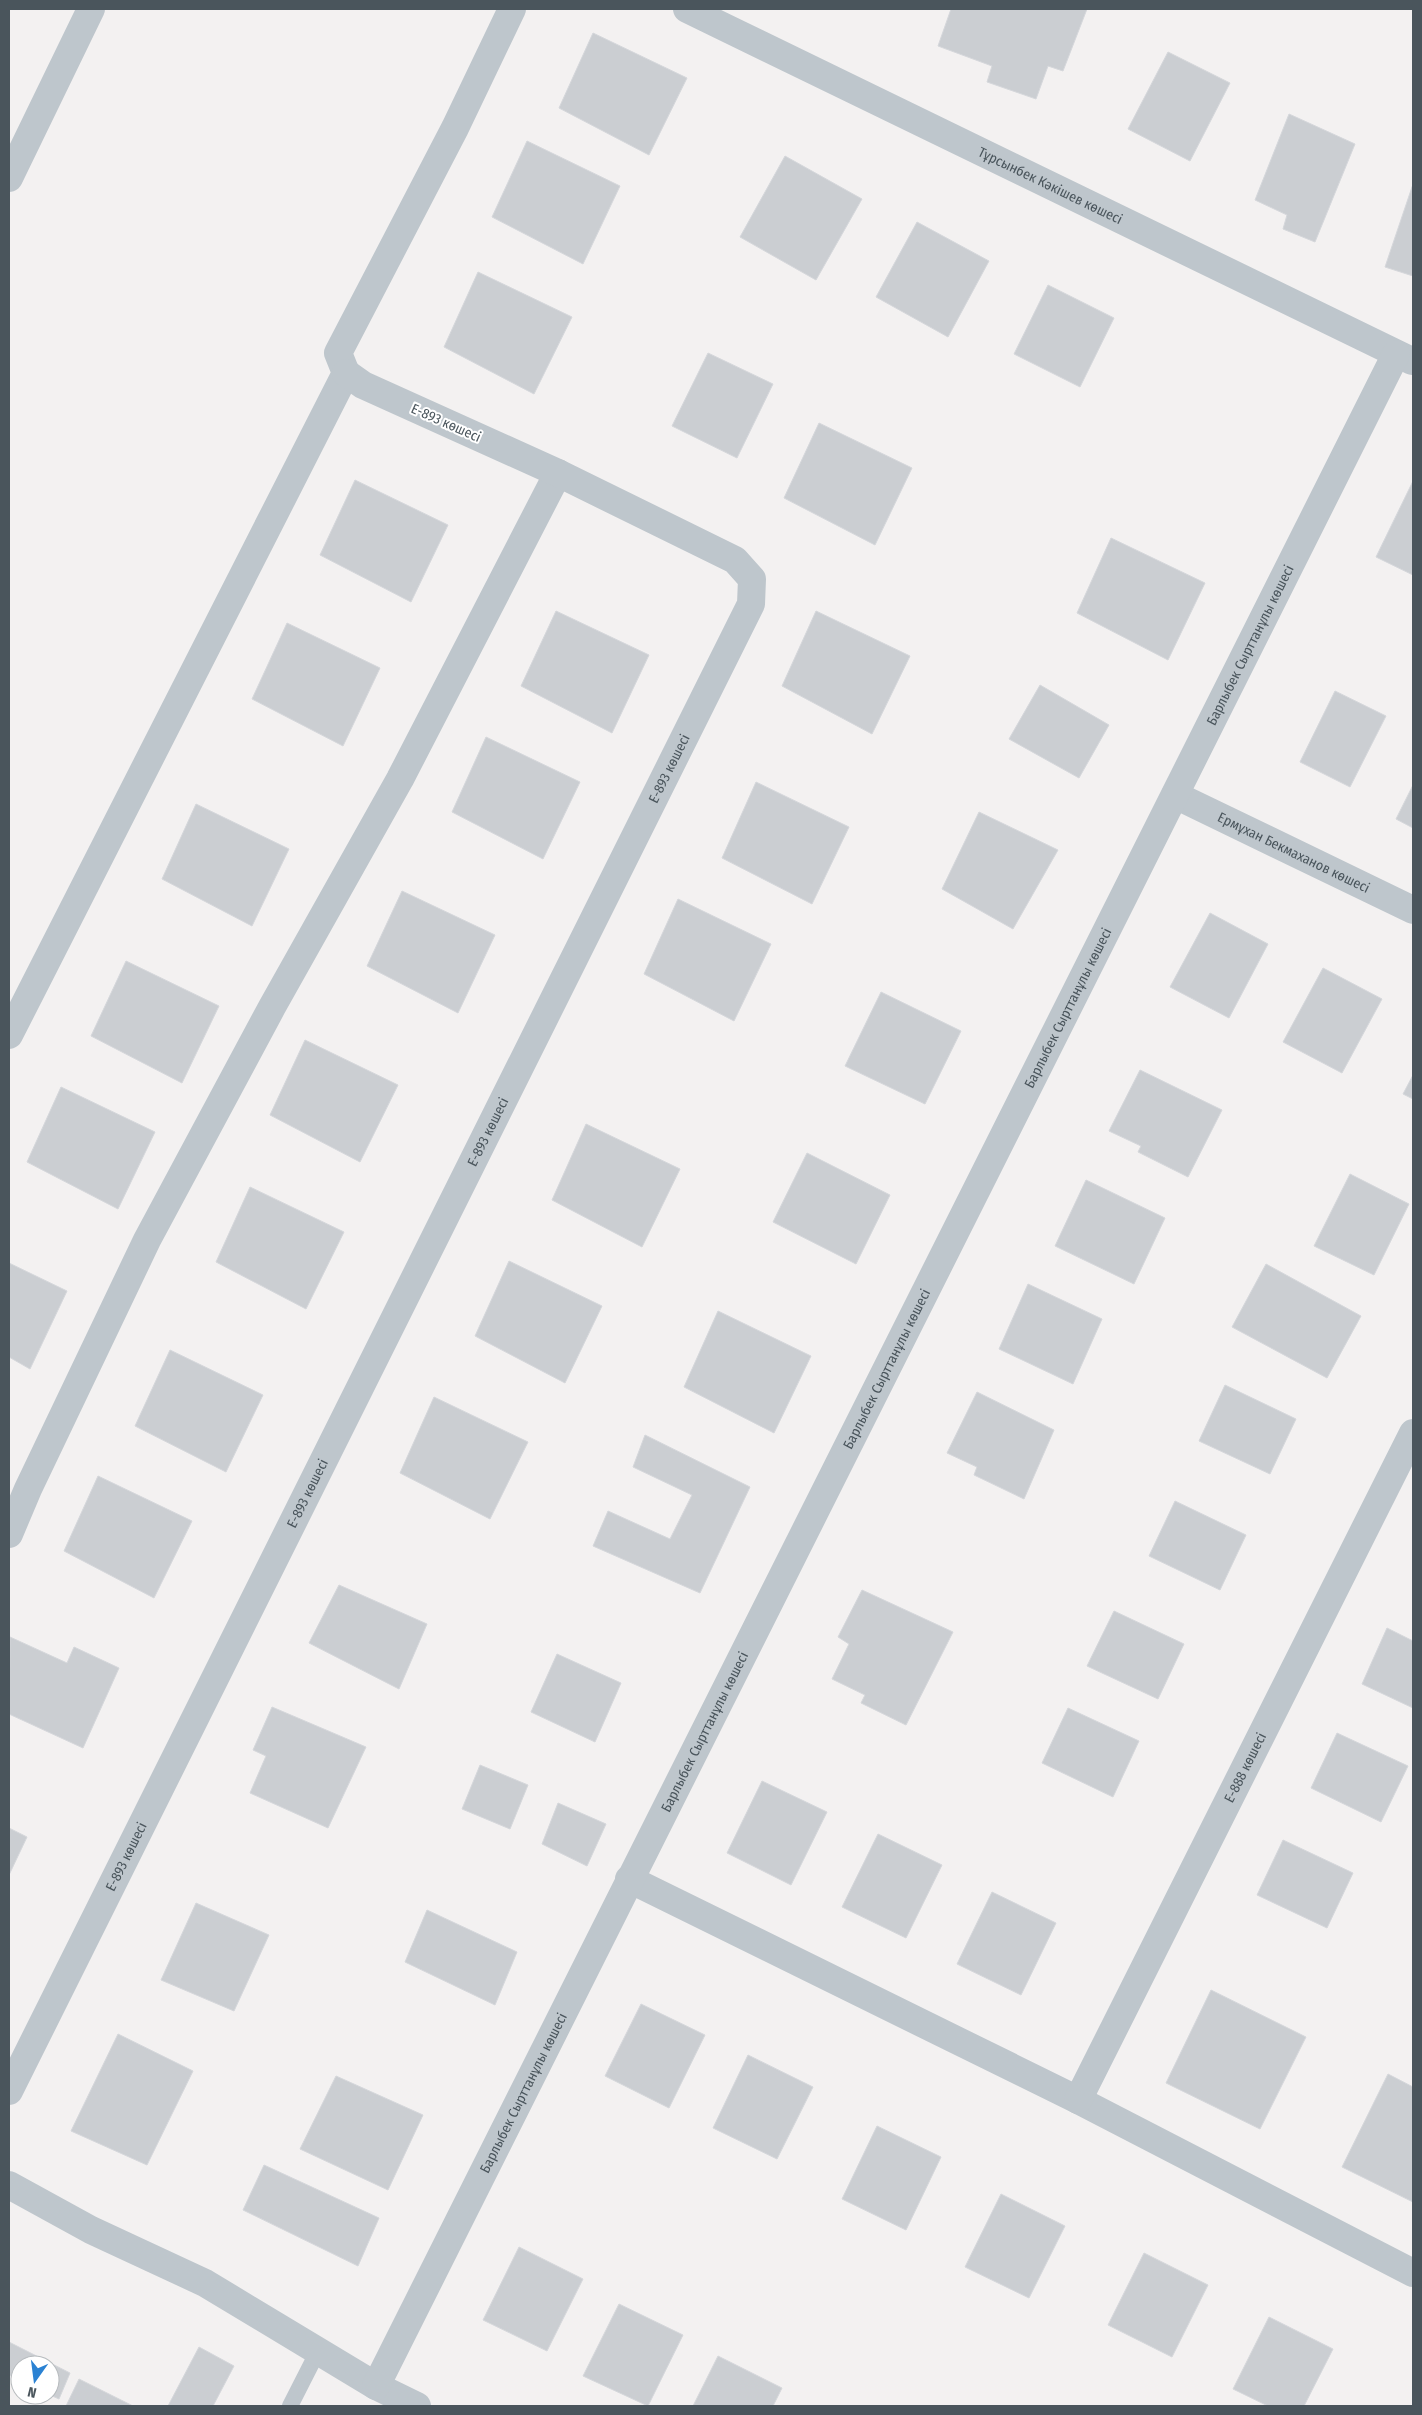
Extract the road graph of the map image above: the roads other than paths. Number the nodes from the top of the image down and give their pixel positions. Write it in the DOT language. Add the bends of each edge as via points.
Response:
graph roads {
  1 [pos="91,9"];
  2 [pos="512,9"];
  3 [pos="687,9"];
  4 [pos="9,178"];
  5 [pos="1405,358"];
  6 [pos="346,373"];
  7 [pos="558,473"];
  8 [pos="1175,795"];
  9 [pos="1413,910"];
  10 [pos="9,1035"];
  11 [pos="1413,1433"];
  12 [pos="9,1534"];
  13 [pos="629,1879"];
  14 [pos="9,2091"];
  15 [pos="1078,2100"];
  16 [pos="9,2185"];
  17 [pos="1413,2273"];
  18 [pos="318,2351"];
  19 [pos="376,2386"];
  20 [pos="290,2406"];
  21 [pos="417,2406"];
  1 -- 4 [label="street"];
  2 -- 6 [label="street" via="456,128 338,353"];
  3 -- 5 [label="street, Тұрсынбек Кәкішев көшесі"];
  5 -- 8 [label="street, Барлыбек Сырттанұлы көшесі"];
  6 -- 7 [label="street, Е-893 көшесі" via="363,385"];
  6 -- 10 [label="street"];
  7 -- 12 [label="street" via="400,780 272,1007 147,1240"];
  7 -- 14 [label="street, Е-893 көшесі" via="735,560 752,579 751,604"];
  8 -- 9 [label="street, Ермұхан Бекмаханов көшесі"];
  8 -- 13 [label="street, Барлыбек Сырттанұлы көшесі"];
  11 -- 15 [label="street, Е-888 көшесі"];
  13 -- 15 [label="street"];
  13 -- 19 [label="street, Барлыбек Сырттанұлы көшесі"];
  15 -- 17 [label="street"];
  16 -- 18 [label="street" via="91,2230 205,2283"];
  18 -- 19 [label="street"];
  18 -- 20 [label="lane"];
  19 -- 21 [label="street"];
}
